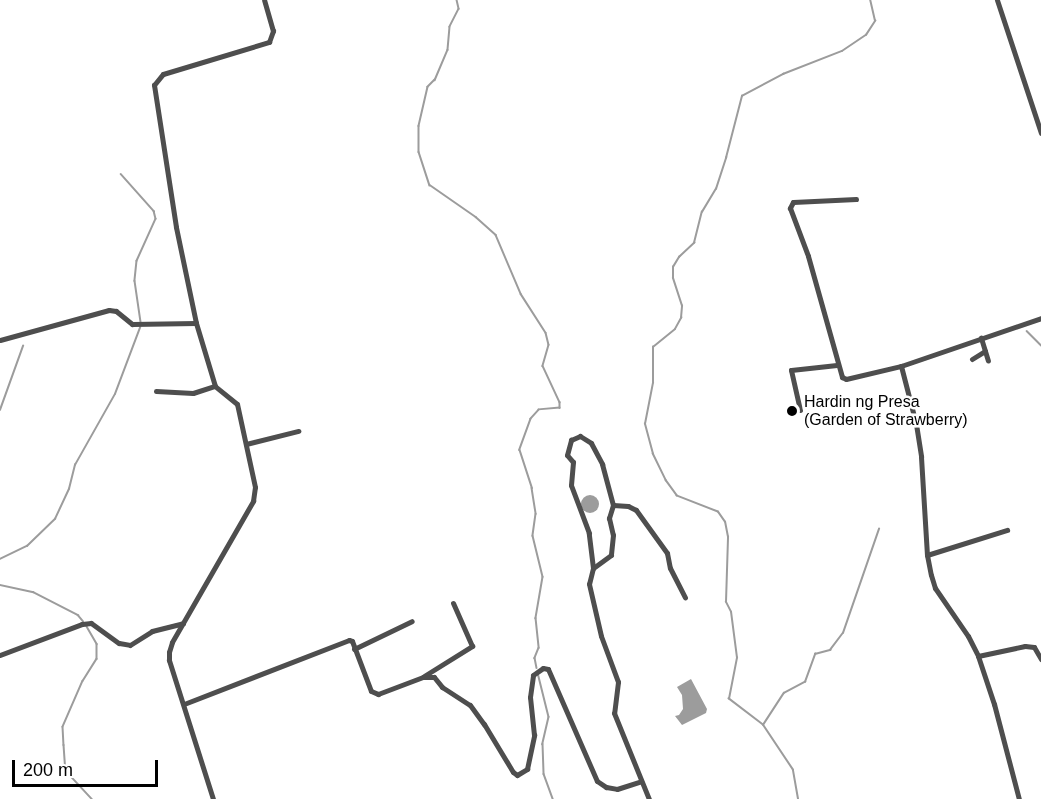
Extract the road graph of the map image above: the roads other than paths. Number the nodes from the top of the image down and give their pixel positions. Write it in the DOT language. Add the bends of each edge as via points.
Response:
graph roads {
  1 [pos="264,0"];
  2 [pos="997,0"];
  3 [pos="1041,133"];
  4 [pos="856,199"];
  5 [pos="1041,318"];
  6 [pos="196,323"];
  7 [pos="981,338"];
  8 [pos="0,340"];
  9 [pos="985,351"];
  10 [pos="972,359"];
  11 [pos="988,361"];
  12 [pos="837,365"];
  13 [pos="901,366"];
  14 [pos="215,386"];
  15 [pos="156,391"];
  16 [pos="800,410"];
  17 [pos="298,431"];
  18 [pos="246,444"];
  19 [pos="613,505"];
  20 [pos="1007,530"];
  21 [pos="927,555"];
  22 [pos="593,568"];
  23 [pos="685,597"];
  24 [pos="453,603"];
  25 [pos="412,621"];
  26 [pos="183,623"];
  27 [pos="354,649"];
  28 [pos="0,655"];
  29 [pos="978,657"];
  30 [pos="1041,659"];
  31 [pos="423,677"];
  32 [pos="184,704"];
  33 [pos="640,781"];
  34 [pos="213,799"];
  35 [pos="649,799"];
  36 [pos="1018,799"];
  1 -- 6 [label="street" via="273,32 269,42 163,74 154,85 176,228"];
  2 -- 3 [label="street"];
  4 -- 12 [label="street" via="793,202 790,208 808,256"];
  5 -- 7 [label="street"];
  6 -- 8 [label="street" via="139,325 116,310 109,310"];
  6 -- 14 [label="street"];
  7 -- 9 [label="street"];
  7 -- 13 [label="street"];
  9 -- 10 [label="street"];
  9 -- 11 [label="street"];
  12 -- 13 [label="street" via="846,379"];
  12 -- 16 [label="street" via="791,370"];
  13 -- 21 [label="street" via="921,457"];
  14 -- 15 [label="street" via="193,393"];
  14 -- 18 [label="street" via="237,404"];
  17 -- 18 [label="street"];
  18 -- 26 [label="street" via="255,487 253,501"];
  19 -- 22 [label="street" via="609,518 613,535 611,555"];
  19 -- 22 [label="street" via="602,464 591,443 580,436 571,440 567,454 573,462 571,485 589,533"];
  19 -- 23 [label="street" via="636,510 667,552 670,568"];
  20 -- 21 [label="street"];
  21 -- 29 [label="street" via="935,588"];
  22 -- 33 [label="street" via="589,584 601,636 618,682 614,713"];
  24 -- 31 [label="street" via="472,646"];
  25 -- 27 [label="street"];
  26 -- 28 [label="street" via="152,631 130,645 119,643 91,623 82,624"];
  26 -- 32 [label="street" via="172,642 169,660"];
  27 -- 31 [label="street" via="373,694"];
  27 -- 32 [label="street" via="349,640"];
  29 -- 30 [label="street" via="1025,646 1034,647"];
  29 -- 36 [label="street"];
  31 -- 33 [label="street" via="434,677 466,702 517,775 527,770 534,735 530,697 533,675 548,669 597,781 617,789"];
  32 -- 34 [label="street"];
  33 -- 35 [label="street"];
}
